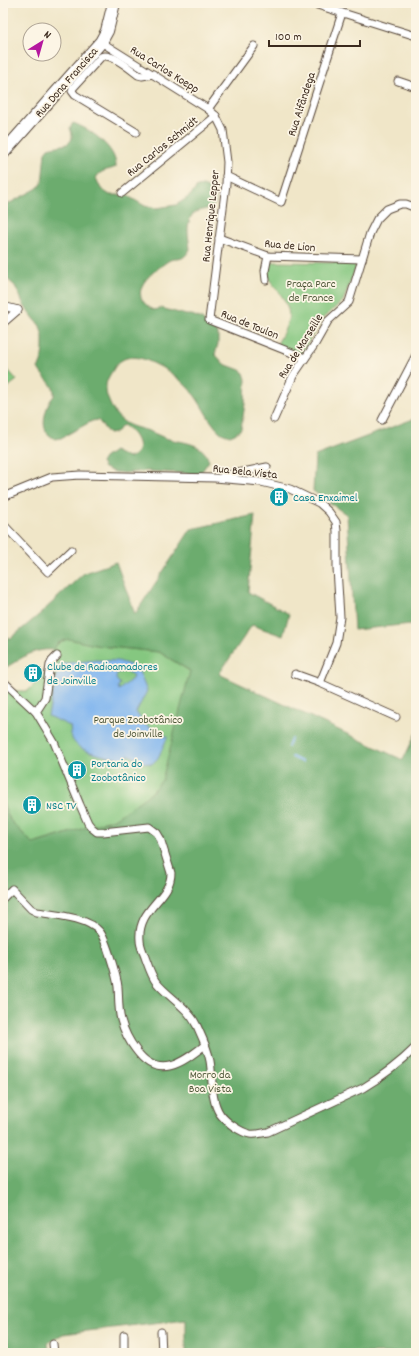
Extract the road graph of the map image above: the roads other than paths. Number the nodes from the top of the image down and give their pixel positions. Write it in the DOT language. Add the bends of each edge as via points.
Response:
graph roads {
  1 [pos="114,3"];
  2 [pos="311,3"];
  3 [pos="342,12"];
  4 [pos="416,36"];
  5 [pos="101,42"];
  6 [pos="254,46"];
  7 [pos="153,74"];
  8 [pos="398,81"];
  9 [pos="416,87"];
  10 [pos="208,108"];
  11 [pos="216,116"];
  12 [pos="136,132"];
  13 [pos="3,153"];
  14 [pos="226,176"];
  15 [pos="122,193"];
  16 [pos="416,208"];
  17 [pos="219,238"];
  18 [pos="268,256"];
  19 [pos="362,259"];
  20 [pos="266,280"];
  21 [pos="3,306"];
  22 [pos="209,320"];
  23 [pos="3,323"];
  24 [pos="416,355"];
  25 [pos="304,358"];
  26 [pos="274,419"];
  27 [pos="382,420"];
  28 [pos="267,467"];
  29 [pos="215,478"];
  30 [pos="3,497"];
  31 [pos="3,524"];
  32 [pos="71,550"];
  33 [pos="57,656"];
  34 [pos="295,674"];
  35 [pos="3,681"];
  36 [pos="320,683"];
  37 [pos="36,712"];
  38 [pos="396,717"];
  39 [pos="3,898"];
  40 [pos="206,1045"];
  41 [pos="416,1047"];
  42 [pos="161,1332"];
  43 [pos="124,1335"];
  44 [pos="53,1344"];
  45 [pos="54,1353"];
  46 [pos="124,1353"];
  47 [pos="162,1353"];
  1 -- 5 [label="main road, Rua Dona Francisca" via="107,31"];
  2 -- 3 [label="street"];
  3 -- 4 [label="street"];
  3 -- 14 [label="street, Rua Alfândega" via="281,202"];
  5 -- 7 [label="street, Rua Carlos Koepp"];
  5 -- 13 [label="main road, Rua Dona Francisca"];
  6 -- 10 [label="street"];
  7 -- 10 [label="street, Rua Carlos Koepp"];
  7 -- 12 [label="street" via="138,75 112,57 104,55 72,91"];
  8 -- 9 [label="street"];
  10 -- 11 [label="street, Rua Carlos Koepp"];
  11 -- 14 [label="street, Rua Henrique Lepper" via="223,130"];
  11 -- 15 [label="street, Rua Carlos Schmidt"];
  14 -- 17 [label="street, Rua Henrique Lepper"];
  16 -- 19 [label="street, Rua de Marseille" via="400,204 381,214 372,226"];
  17 -- 18 [label="street, Rua de Lion"];
  17 -- 22 [label="street, Rua Henrique Lepper"];
  18 -- 19 [label="street, Rua de Lion"];
  18 -- 20 [label="street"];
  19 -- 25 [label="street, Rua de Marseille" via="349,302 328,321"];
  21 -- 23 [label="street" via="18,310"];
  22 -- 25 [label="street, Rua de Toulon"];
  24 -- 27 [label="street"];
  25 -- 26 [label="street, Rua de Marseille" via="289,383"];
  28 -- 29 [label="street"];
  29 -- 30 [label="street, Rua Bela Vista" via="59,476"];
  29 -- 36 [label="street, Rua Bela Vista" via="261,482 290,489 319,503 336,522 339,629"];
  31 -- 32 [label="street" via="48,572"];
  33 -- 37 [label="street" via="50,665 45,698"];
  34 -- 36 [label="street"];
  35 -- 37 [label="street"];
  36 -- 38 [label="street"];
  37 -- 40 [label="street" via="54,742 92,828 97,832 103,832 148,827 158,833 171,879 167,889 143,919 140,941 156,982 189,1013"];
  39 -- 40 [label="street" via="12,889 37,912 80,920 99,931 105,941 118,985 121,1022 131,1044 150,1065 173,1066"];
  40 -- 41 [label="street" via="216,1106 220,1114 232,1125 249,1134 268,1132 363,1088 398,1064"];
  42 -- 47 [label="street"];
  43 -- 46 [label="street"];
  44 -- 45 [label="street"];
}
